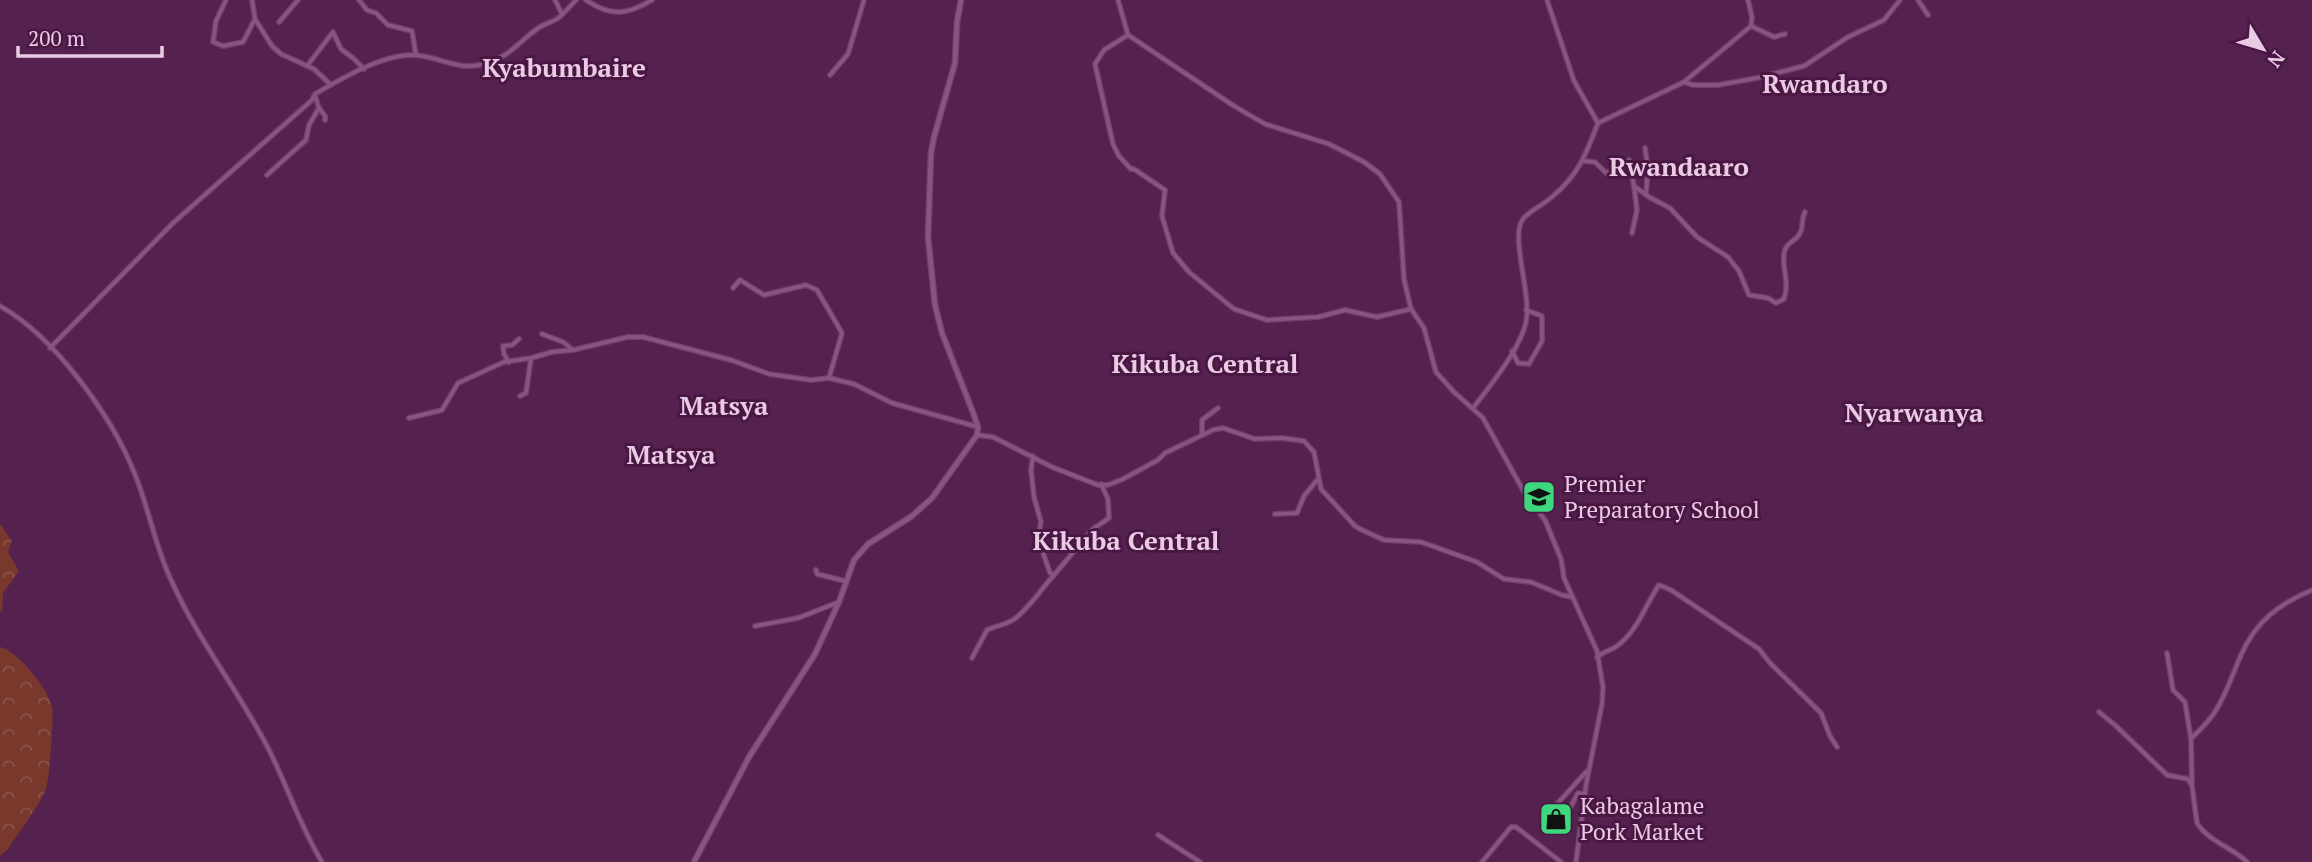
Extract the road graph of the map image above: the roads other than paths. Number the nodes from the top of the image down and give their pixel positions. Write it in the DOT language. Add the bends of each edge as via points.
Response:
graph roads {
  1 [pos="226,0"];
  2 [pos="252,0"];
  3 [pos="298,0"];
  4 [pos="359,0"];
  5 [pos="555,0"];
  6 [pos="576,0"];
  7 [pos="586,0"];
  8 [pos="652,0"];
  9 [pos="864,0"];
  10 [pos="961,0"];
  11 [pos="1118,0"];
  12 [pos="1547,0"];
  13 [pos="1748,0"];
  14 [pos="1900,0"];
  15 [pos="1918,0"];
  16 [pos="562,14"];
  17 [pos="1928,15"];
  18 [pos="255,19"];
  19 [pos="279,22"];
  20 [pos="1751,26"];
  21 [pos="1785,34"];
  22 [pos="1128,35"];
  23 [pos="416,55"];
  24 [pos="307,66"];
  25 [pos="364,69"];
  26 [pos="830,75"];
  27 [pos="1684,82"];
  28 [pos="331,85"];
  29 [pos="315,94"];
  30 [pos="318,108"];
  31 [pos="325,120"];
  32 [pos="1598,123"];
  33 [pos="1645,148"];
  34 [pos="1583,161"];
  35 [pos="267,175"];
  36 [pos="1634,186"];
  37 [pos="1646,195"];
  38 [pos="1805,212"];
  39 [pos="1632,233"];
  40 [pos="733,288"];
  41 [pos="0,306"];
  42 [pos="1411,309"];
  43 [pos="1526,310"];
  44 [pos="542,334"];
  45 [pos="519,339"];
  46 [pos="50,348"];
  47 [pos="573,350"];
  48 [pos="1512,351"];
  49 [pos="531,358"];
  50 [pos="509,362"];
  51 [pos="829,378"];
  52 [pos="520,396"];
  53 [pos="1218,408"];
  54 [pos="1473,408"];
  55 [pos="410,418"];
  56 [pos="978,427"];
  57 [pos="977,435"];
  58 [pos="1202,435"];
  59 [pos="1033,456"];
  60 [pos="1318,478"];
  61 [pos="1101,484"];
  62 [pos="1275,514"];
  63 [pos="816,570"];
  64 [pos="1054,575"];
  65 [pos="845,581"];
  66 [pos="2312,590"];
  67 [pos="1572,597"];
  68 [pos="839,602"];
  69 [pos="755,626"];
  70 [pos="2167,653"];
  71 [pos="1597,657"];
  72 [pos="972,658"];
  73 [pos="2099,712"];
  74 [pos="2191,739"];
  75 [pos="1837,747"];
  76 [pos="1590,769"];
  77 [pos="2192,786"];
  78 [pos="1585,794"];
  79 [pos="1158,835"];
  80 [pos="322,862"];
  81 [pos="694,862"];
  82 [pos="1200,862"];
  83 [pos="1482,862"];
  84 [pos="1561,862"];
  85 [pos="1576,862"];
  86 [pos="2247,862"];
  1 -- 18 [label="street" via="213,42 223,46 243,42"];
  2 -- 18 [label="street"];
  3 -- 19 [label="street"];
  4 -- 23 [label="street" via="388,25 412,31"];
  5 -- 16 [label="street"];
  6 -- 16 [label="street"];
  7 -- 8 [label="street" via="606,12 631,11"];
  9 -- 26 [label="street" via="848,54"];
  10 -- 56 [label="street" via="955,63 933,137 928,237 942,333"];
  11 -- 22 [label="street"];
  12 -- 32 [label="street" via="1574,81"];
  13 -- 20 [label="street"];
  14 -- 27 [label="street" via="1884,20 1804,66 1718,85"];
  15 -- 17 [label="street"];
  16 -- 23 [label="street" via="534,31 510,54 483,64 457,66"];
  18 -- 24 [label="street" via="272,46"];
  20 -- 21 [label="street" via="1774,37"];
  20 -- 27 [label="street"];
  22 -- 42 [label="street" via="1265,124 1329,144 1380,174 1399,202 1404,279"];
  22 -- 42 [label="street" via="1104,50 1095,64 1114,144 1131,169 1165,190 1162,216 1172,253 1189,272 1234,309 1267,320 1318,317 1345,310 1377,317"];
  23 -- 25 [label="street"];
  24 -- 25 [label="street" via="333,32 341,49"];
  24 -- 28 [label="street"];
  25 -- 28 [label="street"];
  27 -- 32 [label="street"];
  28 -- 29 [label="street"];
  29 -- 30 [label="street"];
  29 -- 46 [label="street" via="173,223"];
  30 -- 31 [label="street"];
  30 -- 35 [label="street" via="306,139"];
  32 -- 34 [label="street"];
  33 -- 37 [label="street"];
  34 -- 36 [label="street" via="1595,162 1606,173 1629,160"];
  34 -- 43 [label="street" via="1562,188 1523,219 1519,233"];
  36 -- 37 [label="street"];
  36 -- 39 [label="street" via="1637,210"];
  37 -- 38 [label="street" via="1670,208 1697,237 1728,257 1749,295 1776,303 1784,299 1787,289 1785,249 1801,233"];
  40 -- 51 [label="street" via="740,281 764,295 806,285 817,290 842,333"];
  41 -- 46 [label="street" via="26,323"];
  42 -- 54 [label="street" via="1424,328 1436,372"];
  43 -- 48 [label="street" via="1526,325"];
  43 -- 48 [label="street" via="1542,316 1542,341 1529,363 1518,363"];
  44 -- 47 [label="street"];
  45 -- 50 [label="street" via="503,346"];
  46 -- 80 [label="street" via="103,412 120,442 171,581 270,752"];
  47 -- 49 [label="street"];
  47 -- 51 [label="street" via="643,337 732,359 769,374"];
  48 -- 54 [label="street"];
  49 -- 50 [label="street"];
  49 -- 52 [label="street" via="526,393"];
  50 -- 55 [label="street" via="458,383 442,410"];
  51 -- 56 [label="street" via="854,384 901,407"];
  53 -- 58 [label="street" via="1202,420"];
  54 -- 67 [label="street" via="1545,520"];
  56 -- 57 [label="street"];
  57 -- 59 [label="street" via="993,437"];
  57 -- 65 [label="street" via="932,498 868,544"];
  58 -- 60 [label="street" via="1223,428 1255,439 1304,441 1314,452"];
  58 -- 61 [label="street" via="1123,480"];
  59 -- 61 [label="street"];
  59 -- 64 [label="street" via="1033,490 1041,522 1038,538"];
  60 -- 62 [label="street" via="1297,513"];
  60 -- 67 [label="street" via="1325,494 1362,530 1384,540 1422,542 1477,562 1504,579 1531,582"];
  61 -- 64 [label="street" via="1109,518 1093,529"];
  63 -- 65 [label="street"];
  64 -- 72 [label="street" via="1012,621 987,630"];
  65 -- 68 [label="street"];
  66 -- 74 [label="street" via="2288,600 2261,622 2215,712"];
  67 -- 71 [label="street" via="1594,640"];
  68 -- 69 [label="street" via="798,618"];
  68 -- 81 [label="street" via="815,654 749,757"];
  70 -- 74 [label="street" via="2173,690 2185,702"];
  71 -- 75 [label="street" via="1628,635 1659,585 1759,649 1821,713"];
  71 -- 76 [label="street" via="1602,704"];
  73 -- 77 [label="street" via="2162,772 2186,778"];
  74 -- 77 [label="street"];
  76 -- 78 [label="street"];
  76 -- 78 [label="street" via="1546,816 1546,832 1558,830 1578,793"];
  77 -- 86 [label="street" via="2200,828"];
  78 -- 85 [label="street"];
  79 -- 82 [label="street"];
  83 -- 84 [label="street" via="1511,827 1516,827"];
}
